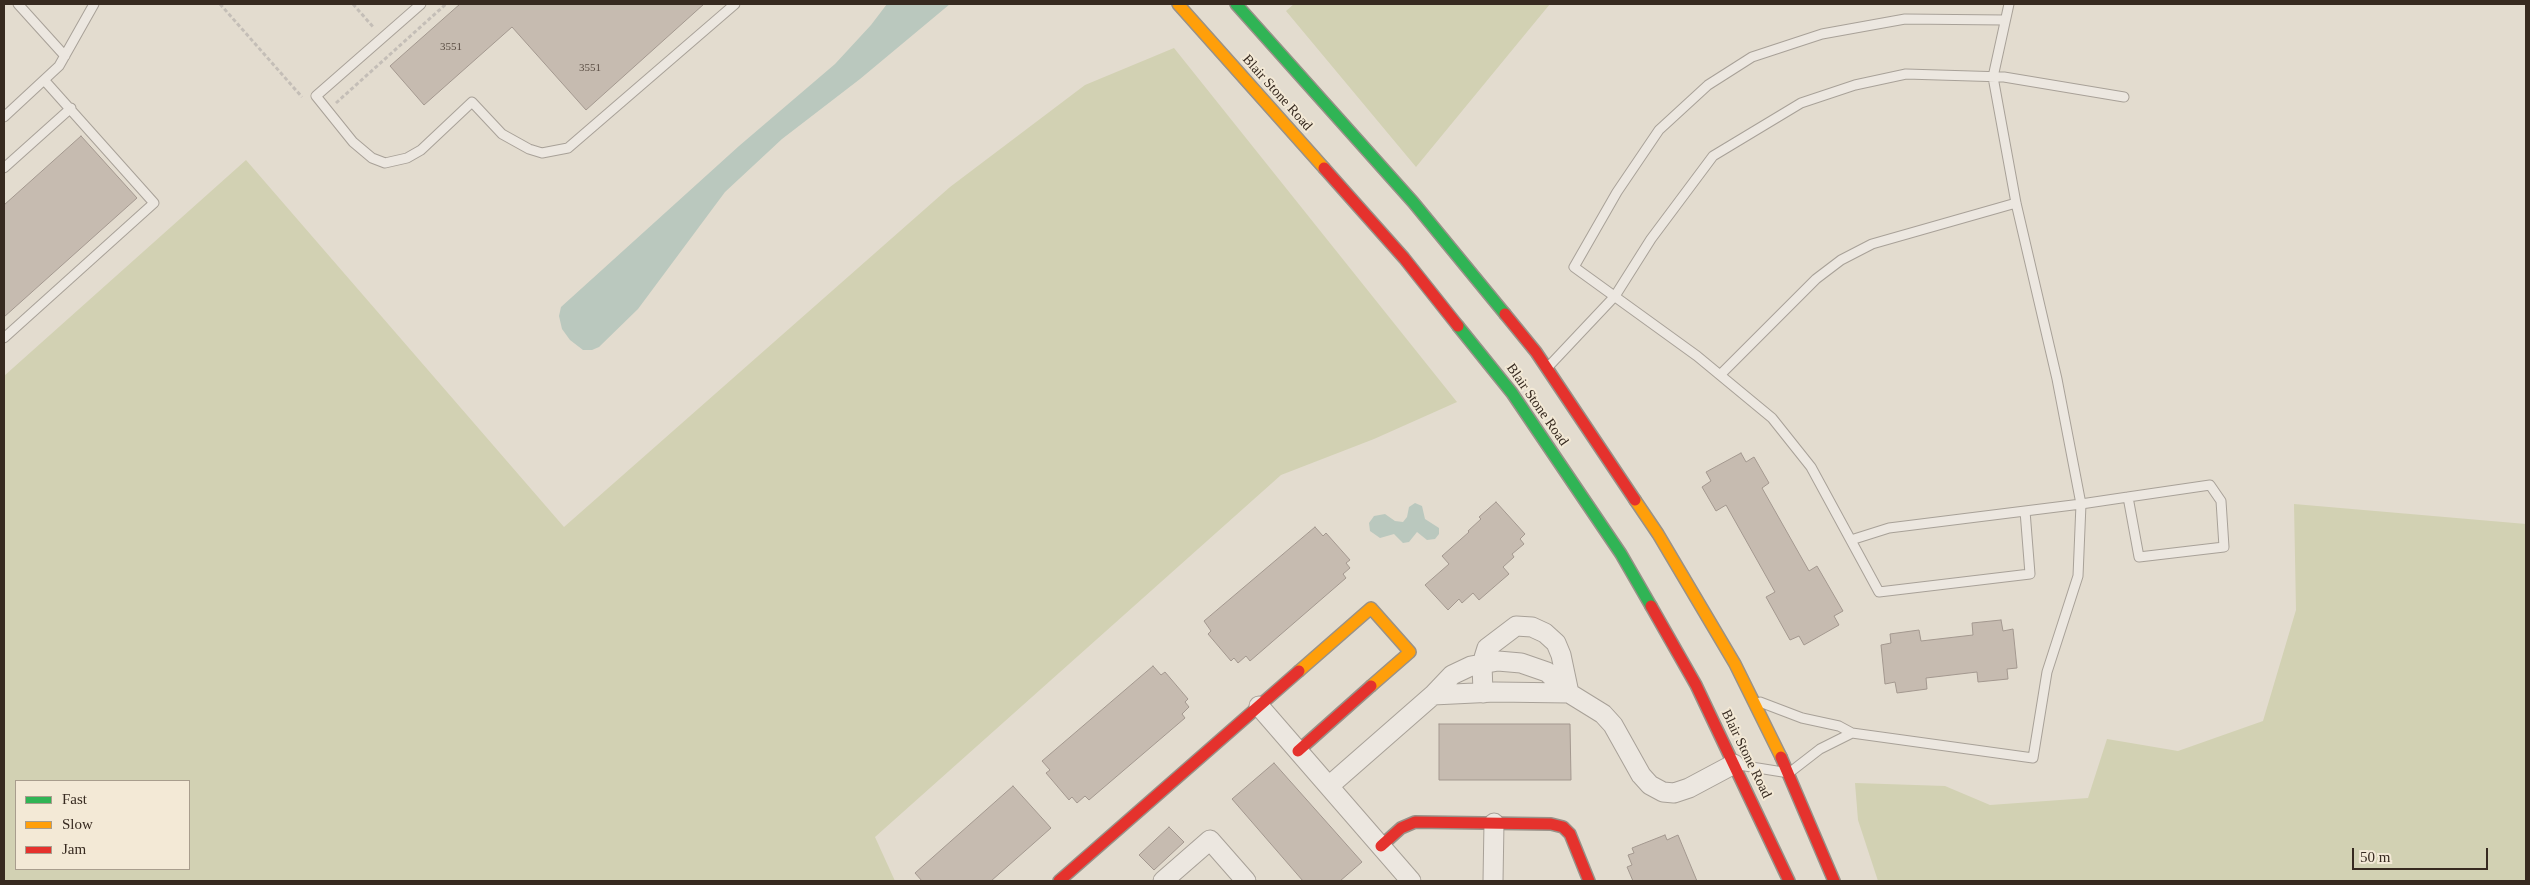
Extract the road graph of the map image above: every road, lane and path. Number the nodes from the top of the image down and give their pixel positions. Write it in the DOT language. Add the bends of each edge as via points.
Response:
graph roads {
  1 [pos="18,4"];
  2 [pos="94,4"];
  3 [pos="220,4"];
  4 [pos="420,4"];
  5 [pos="446,4"];
  6 [pos="735,4"];
  7 [pos="1178,4"];
  8 [pos="1236,4"];
  9 [pos="2009,4"];
  10 [pos="2004,20"];
  11 [pos="65,56"];
  12 [pos="1993,77"];
  13 [pos="45,81"];
  14 [pos="2124,97"];
  15 [pos="308,103"];
  16 [pos="72,108"];
  17 [pos="328,111"];
  18 [pos="4,118"];
  19 [pos="4,168"];
  20 [pos="2016,203"];
  21 [pos="1615,296"];
  22 [pos="4,338"];
  23 [pos="1547,368"];
  24 [pos="1720,375"];
  25 [pos="2128,497"];
  26 [pos="2081,504"];
  27 [pos="2025,511"];
  28 [pos="1851,540"];
  29 [pos="1482,664"];
  30 [pos="1484,692"];
  31 [pos="1569,693"];
  32 [pos="1433,696"];
  33 [pos="1752,699"];
  34 [pos="1259,706"];
  35 [pos="1852,734"];
  36 [pos="1298,752"];
  37 [pos="1734,764"];
  38 [pos="1789,773"];
  39 [pos="1329,786"];
  40 [pos="1494,823"];
  41 [pos="1381,846"];
  42 [pos="1071,877"];
  43 [pos="1163,881"];
  44 [pos="1246,881"];
  45 [pos="1412,881"];
  46 [pos="1493,881"];
  47 [pos="1589,881"];
  48 [pos="1789,881"];
  49 [pos="1834,881"];
  1 -- 11 [label="lane"];
  2 -- 11 [label="lane"];
  3 -- 15 [label="path"];
  4 -- 17 [label="lane" via="316,96"];
  5 -- 17 [label="path"];
  6 -- 17 [label="lane" via="568,148 542,152 529,149 502,134 472,102 421,150 407,158 385,163 372,158 353,142"];
  7 -- 37 [label="main road, Blair Stone Road" via="1404,258 1512,393 1621,554 1696,685"];
  8 -- 23 [label="main road, Blair Stone Road" via="1413,202"];
  9 -- 10 [label="lane"];
  10 -- 12 [label="lane"];
  10 -- 21 [label="lane" via="1905,19 1822,34 1752,57 1708,85 1659,130 1617,192 1574,267"];
  11 -- 13 [label="lane"];
  12 -- 14 [label="lane"];
  12 -- 20 [label="lane"];
  12 -- 21 [label="lane" via="1906,74 1855,85 1802,103 1743,136 1713,156 1692,181"];
  13 -- 16 [label="lane"];
  13 -- 18 [label="lane"];
  16 -- 19 [label="lane"];
  16 -- 22 [label="lane" via="154,203"];
  20 -- 24 [label="lane" via="1872,244 1841,260 1816,279"];
  20 -- 26 [label="lane" via="2057,379"];
  21 -- 23 [label="lane"];
  21 -- 24 [label="lane"];
  23 -- 33 [label="main road, Blair Stone Road" via="1658,534 1735,664"];
  24 -- 28 [label="lane" via="1772,418 1812,467"];
  25 -- 25 [label="lane" via="2210,485 2221,501 2224,547 2139,557"];
  25 -- 26 [label="lane"];
  26 -- 27 [label="lane"];
  26 -- 35 [label="lane" via="2078,576 2047,672 2034,758"];
  27 -- 28 [label="lane" via="1889,528"];
  27 -- 28 [label="lane" via="2030,574 1879,592"];
  29 -- 30 [label="street"];
  29 -- 31 [label="street" via="1498,661 1547,672"];
  29 -- 31 [label="street" via="1488,648 1502,634 1516,626 1532,628 1545,633 1556,643 1562,654"];
  29 -- 32 [label="street" via="1452,675"];
  30 -- 31 [label="street"];
  30 -- 32 [label="street"];
  31 -- 37 [label="street" via="1603,714 1641,775 1663,792 1674,793 1689,788"];
  32 -- 39 [label="street"];
  33 -- 35 [label="lane" via="1802,718 1839,726"];
  33 -- 38 [label="main road, Blair Stone Road"];
  34 -- 36 [label="street"];
  34 -- 36 [label="main road" via="1371,608 1410,652"];
  34 -- 42 [label="main road"];
  35 -- 38 [label="lane" via="1820,749"];
  36 -- 39 [label="street"];
  37 -- 38 [label="lane"];
  37 -- 48 [label="main road, Blair Stone Road"];
  38 -- 49 [label="main road, Blair Stone Road"];
  39 -- 41 [label="street"];
  40 -- 41 [label="main road" via="1415,822 1401,828"];
  40 -- 46 [label="street"];
  40 -- 47 [label="main road" via="1563,827 1570,834"];
  41 -- 45 [label="street"];
  43 -- 44 [label="street" via="1210,840"];
}
